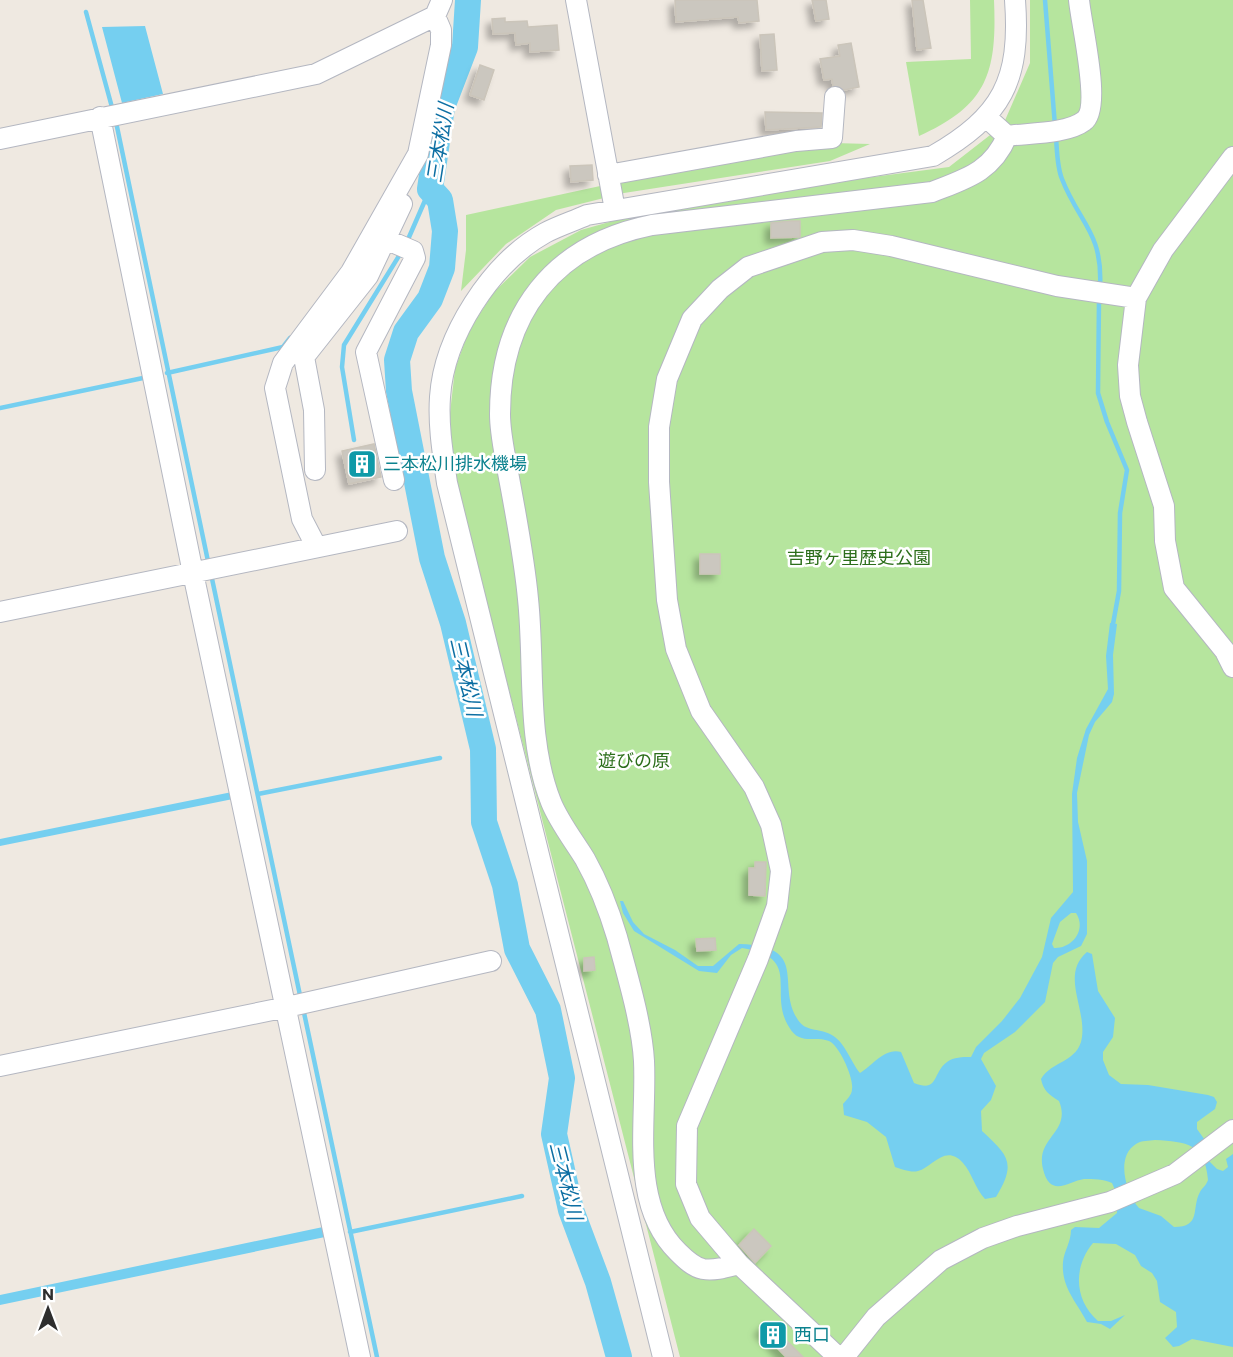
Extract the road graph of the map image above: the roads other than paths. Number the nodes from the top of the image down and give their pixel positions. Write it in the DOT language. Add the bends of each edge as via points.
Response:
graph roads {
  1 [pos="576,0"];
  2 [pos="1015,0"];
  3 [pos="1079,0"];
  4 [pos="439,8"];
  5 [pos="835,97"];
  6 [pos="109,115"];
  7 [pos="986,117"];
  8 [pos="1007,136"];
  9 [pos="0,139"];
  10 [pos="418,154"];
  11 [pos="1233,157"];
  12 [pos="608,175"];
  13 [pos="615,210"];
  14 [pos="385,239"];
  15 [pos="1136,298"];
  16 [pos="315,470"];
  17 [pos="394,480"];
  18 [pos="397,531"];
  19 [pos="316,546"];
  20 [pos="204,571"];
  21 [pos="0,612"];
  22 [pos="1233,667"];
  23 [pos="491,961"];
  24 [pos="297,1005"];
  25 [pos="0,1066"];
  26 [pos="1233,1130"];
  27 [pos="739,1264"];
  28 [pos="360,1357"];
  29 [pos="663,1357"];
  30 [pos="838,1357"];
  31 [pos="844,1357"];
  1 -- 12 [label="street"];
  2 -- 7 [label="street" via="1017,28 1010,78"];
  3 -- 8 [label="street" via="1091,83 1091,112 1071,127"];
  4 -- 6 [label="street" via="316,74"];
  4 -- 10 [label="street" via="441,45"];
  5 -- 12 [label="street" via="832,138"];
  6 -- 9 [label="street"];
  6 -- 20 [label="street"];
  7 -- 8 [label="street"];
  7 -- 13 [label="street" via="967,136 933,156"];
  8 -- 27 [label="street" via="1000,154 975,175 932,192 627,230 562,263 539,287 508,350 500,416 528,596 533,713 541,762 551,802 599,887 627,975 644,1061 647,1190 664,1234 692,1264 702,1269 719,1269"];
  10 -- 14 [label="street"];
  10 -- 19 [label="street" via="351,272 283,363 275,388 302,519"];
  11 -- 15 [label="street" via="1163,250"];
  12 -- 13 [label="street"];
  13 -- 29 [label="street" via="587,216 544,234 509,262 468,308 447,364 440,396 440,439 447,483"];
  14 -- 16 [label="street" via="369,276 304,357 314,410"];
  14 -- 17 [label="street" via="412,251 415,258 366,352"];
  15 -- 22 [label="street" via="1128,365 1130,396 1164,506 1168,567 1174,588 1225,651"];
  15 -- 27 [label="street" via="1057,286 891,246 853,240 822,242 748,267 720,290 692,319 667,379 659,427 659,482 667,600 676,649 701,711 754,787 771,825 781,871 777,906 758,959 687,1126 686,1184 700,1218"];
  18 -- 19 [label="street"];
  19 -- 20 [label="street"];
  20 -- 21 [label="street"];
  20 -- 24 [label="street"];
  23 -- 24 [label="street"];
  24 -- 25 [label="street"];
  24 -- 28 [label="street"];
  26 -- 31 [label="street" via="1175,1174 1110,1202 1017,1226 941,1260 876,1317"];
  27 -- 30 [label="street"];
}
